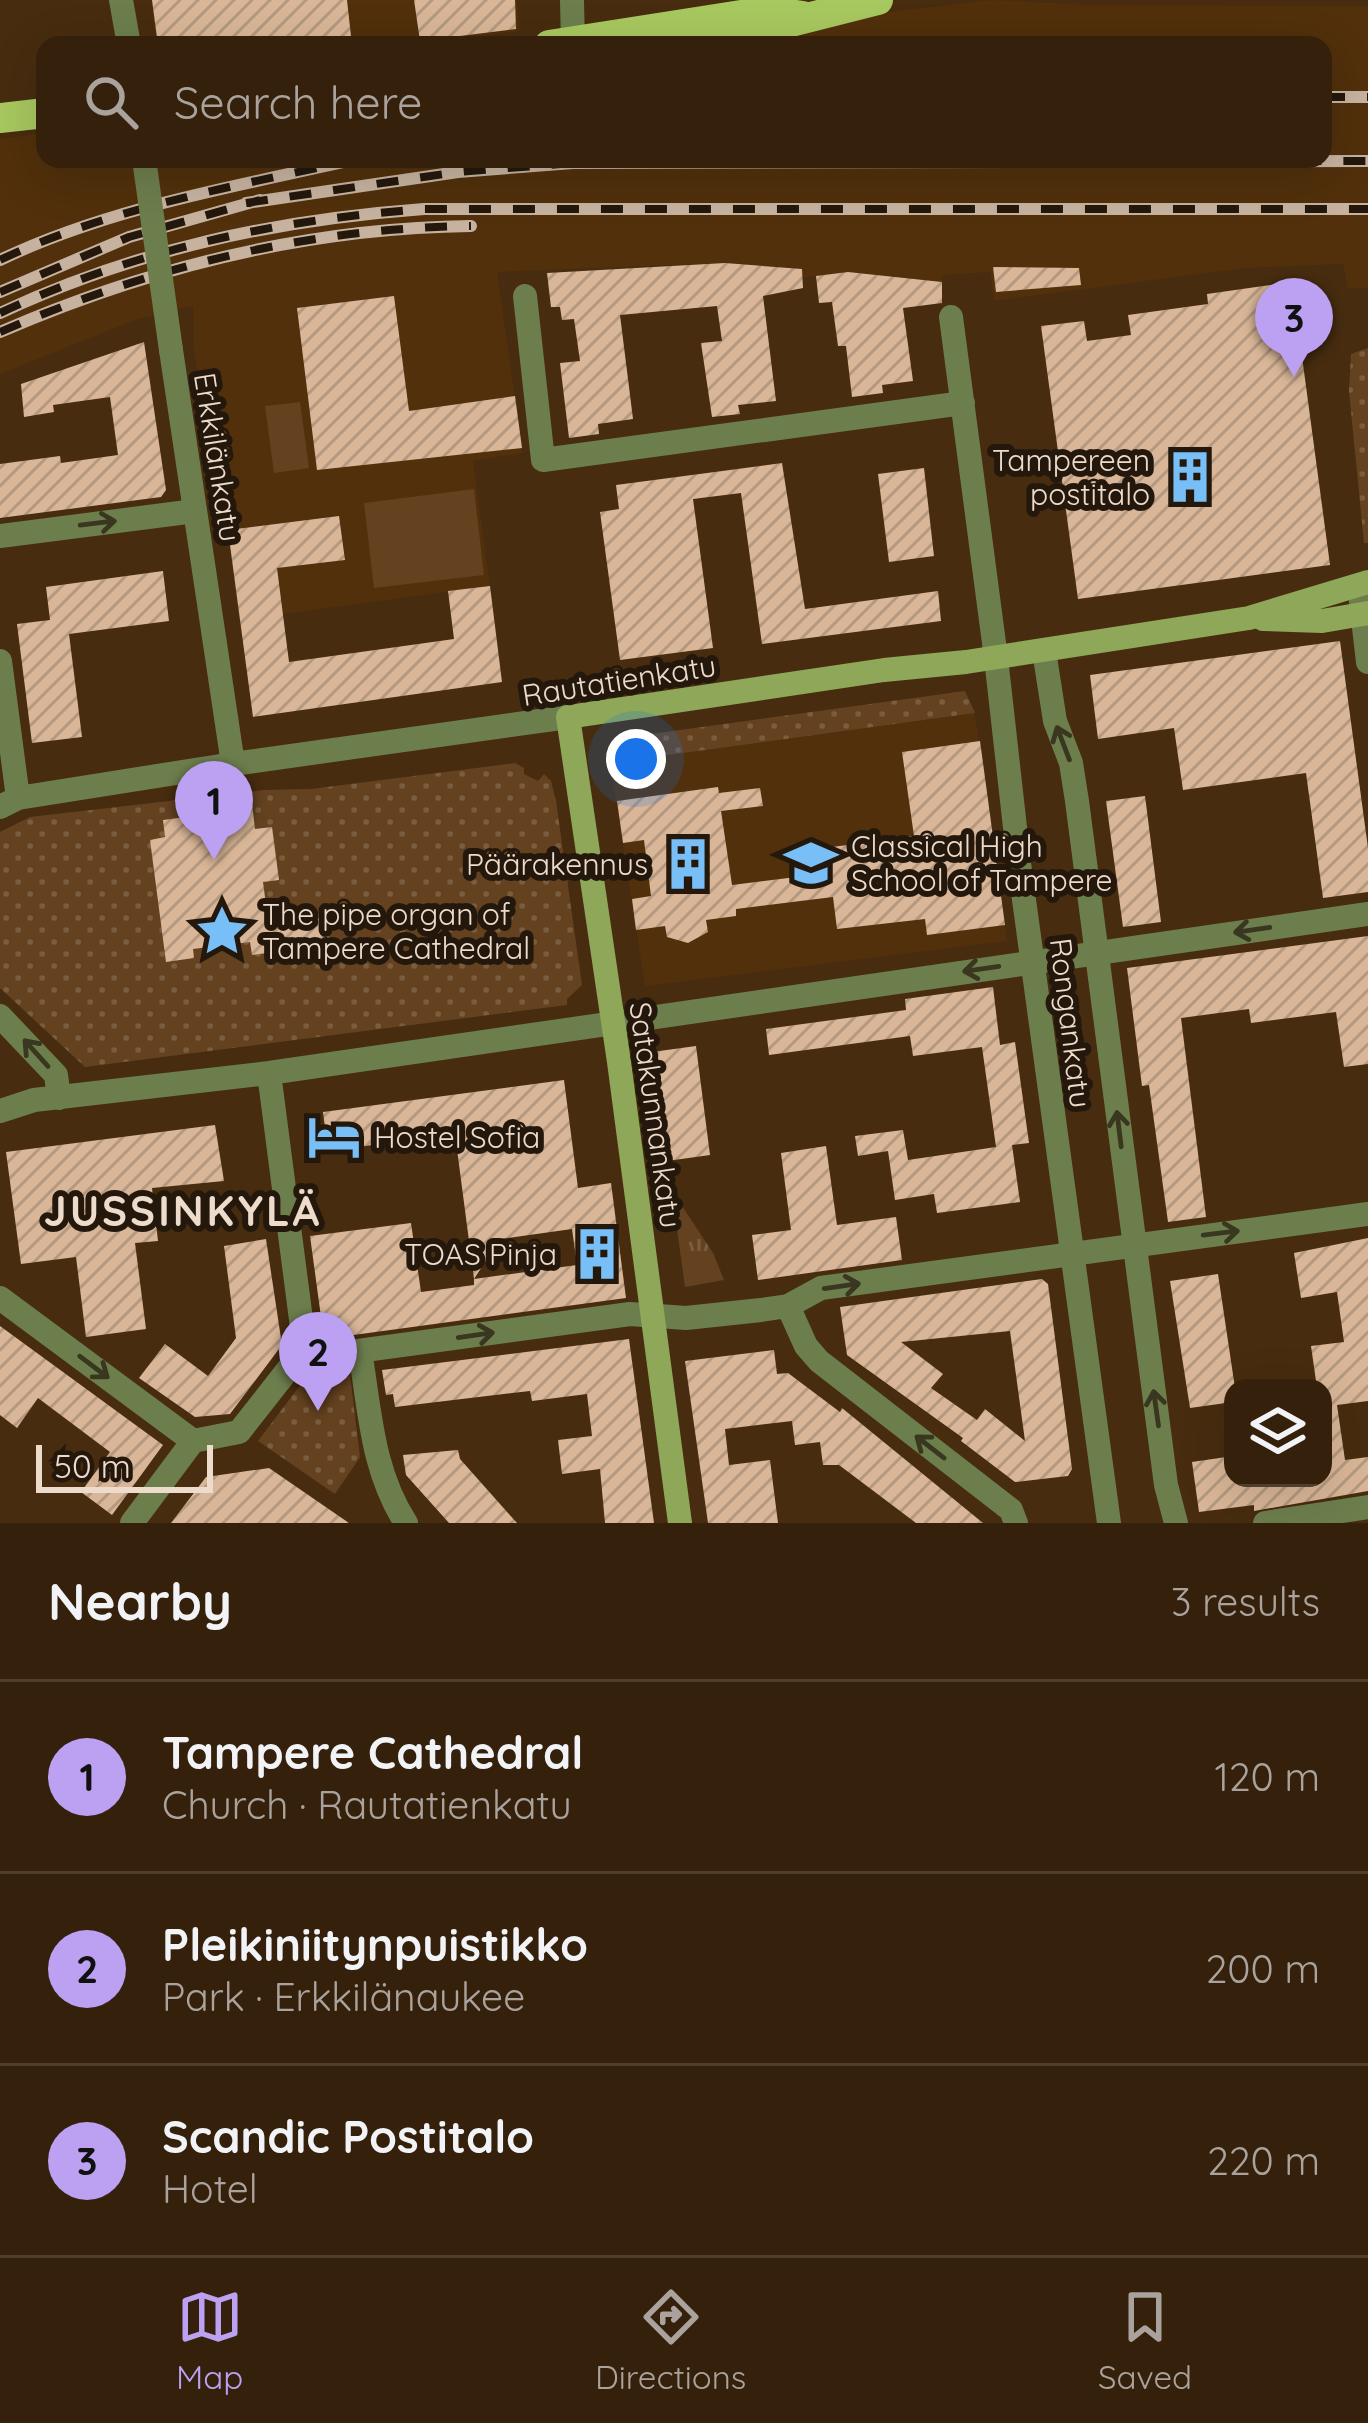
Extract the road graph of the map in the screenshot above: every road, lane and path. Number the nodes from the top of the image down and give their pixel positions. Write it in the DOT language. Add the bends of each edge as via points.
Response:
graph roads {
  1 [pos="121,0"];
  2 [pos="572,0"];
  3 [pos="878,0"];
  4 [pos="803,16"];
  5 [pos="127,36"];
  6 [pos="566,36"];
  7 [pos="614,36"];
  8 [pos="741,36"];
  9 [pos="36,114"];
  10 [pos="0,118"];
  11 [pos="145,168"];
  12 [pos="525,296"];
  13 [pos="951,317"];
  14 [pos="962,403"];
  15 [pos="195,511"];
  16 [pos="0,536"];
  17 [pos="1363,583"];
  18 [pos="1365,614"];
  19 [pos="1249,618"];
  20 [pos="1044,650"];
  21 [pos="996,658"];
  22 [pos="0,661"];
  23 [pos="1368,662"];
  24 [pos="568,717"];
  25 [pos="233,764"];
  26 [pos="9,803"];
  27 [pos="1368,914"];
  28 [pos="1096,952"];
  29 [pos="1033,961"];
  30 [pos="0,1016"];
  31 [pos="613,1021"];
  32 [pos="269,1072"];
  33 [pos="59,1097"];
  34 [pos="0,1111"];
  35 [pos="1368,1214"];
  36 [pos="1134,1245"];
  37 [pos="1072,1254"];
  38 [pos="0,1298"];
  39 [pos="788,1306"];
  40 [pos="652,1316"];
  41 [pos="360,1351"];
  42 [pos="306,1358"];
  43 [pos="193,1441"];
  44 [pos="1368,1507"];
  45 [pos="132,1523"];
  46 [pos="406,1523"];
  47 [pos="680,1523"];
  48 [pos="1016,1523"];
  49 [pos="1108,1523"];
  50 [pos="1176,1523"];
  51 [pos="1265,1523"];
  1 -- 5 [label="street"];
  2 -- 6 [label="street"];
  3 -- 4 [label="main road"];
  4 -- 7 [label="main road" via="767,11"];
  4 -- 8 [label="main road"];
  9 -- 10 [label="main road"];
  11 -- 15 [label="street, Erkkilänkatu, bridge"];
  12 -- 14 [label="street" via="543,460"];
  13 -- 14 [label="street, Rongankatu"];
  14 -- 21 [label="street, Rongankatu"];
  16 -- 15 [label="street, one-way"];
  15 -- 25 [label="street, Erkkilänkatu"];
  17 -- 18 [label="street"];
  17 -- 19 [label="main road, Rautatienkatu"];
  18 -- 19 [label="main road, Rautatienkatu"];
  18 -- 23 [label="street"];
  19 -- 20 [label="main road, Rautatienkatu"];
  20 -- 21 [label="main road, Rautatienkatu"];
  28 -- 20 [label="street, Rongankatu, one-way" via="1071,763"];
  21 -- 24 [label="main road, Rautatienkatu"];
  21 -- 29 [label="street, Rongankatu"];
  22 -- 26 [label="street"];
  24 -- 25 [label="street, Rautatienkatu"];
  24 -- 31 [label="main road, Satakunnankatu"];
  25 -- 26 [label="street, Rautatienkatu"];
  27 -- 28 [label="street, one-way"];
  28 -- 29 [label="street"];
  36 -- 28 [label="street, Rongankatu, one-way"];
  29 -- 31 [label="street, one-way"];
  29 -- 37 [label="street, Rongankatu"];
  33 -- 30 [label="street, one-way" via="56,1075"];
  31 -- 32 [label="street"];
  31 -- 40 [label="main road, Satakunnankatu"];
  32 -- 33 [label="street"];
  32 -- 42 [label="street"];
  33 -- 34 [label="street"];
  36 -- 35 [label="street, one-way"];
  36 -- 37 [label="street"];
  50 -- 36 [label="street, Rongankatu, one-way"];
  39 -- 37 [label="street, one-way" via="821,1288"];
  37 -- 49 [label="street, Rongankatu"];
  38 -- 43 [label="street, one-way"];
  39 -- 40 [label="street"];
  48 -- 39 [label="street, one-way" via="1011,1510 819,1361"];
  41 -- 40 [label="street, one-way"];
  40 -- 47 [label="main road, Satakunnankatu"];
  41 -- 42 [label="street"];
  41 -- 46 [label="street" via="377,1463"];
  42 -- 43 [label="street" via="290,1366 238,1432"];
  43 -- 45 [label="street"];
  44 -- 51 [label="street"];
}
